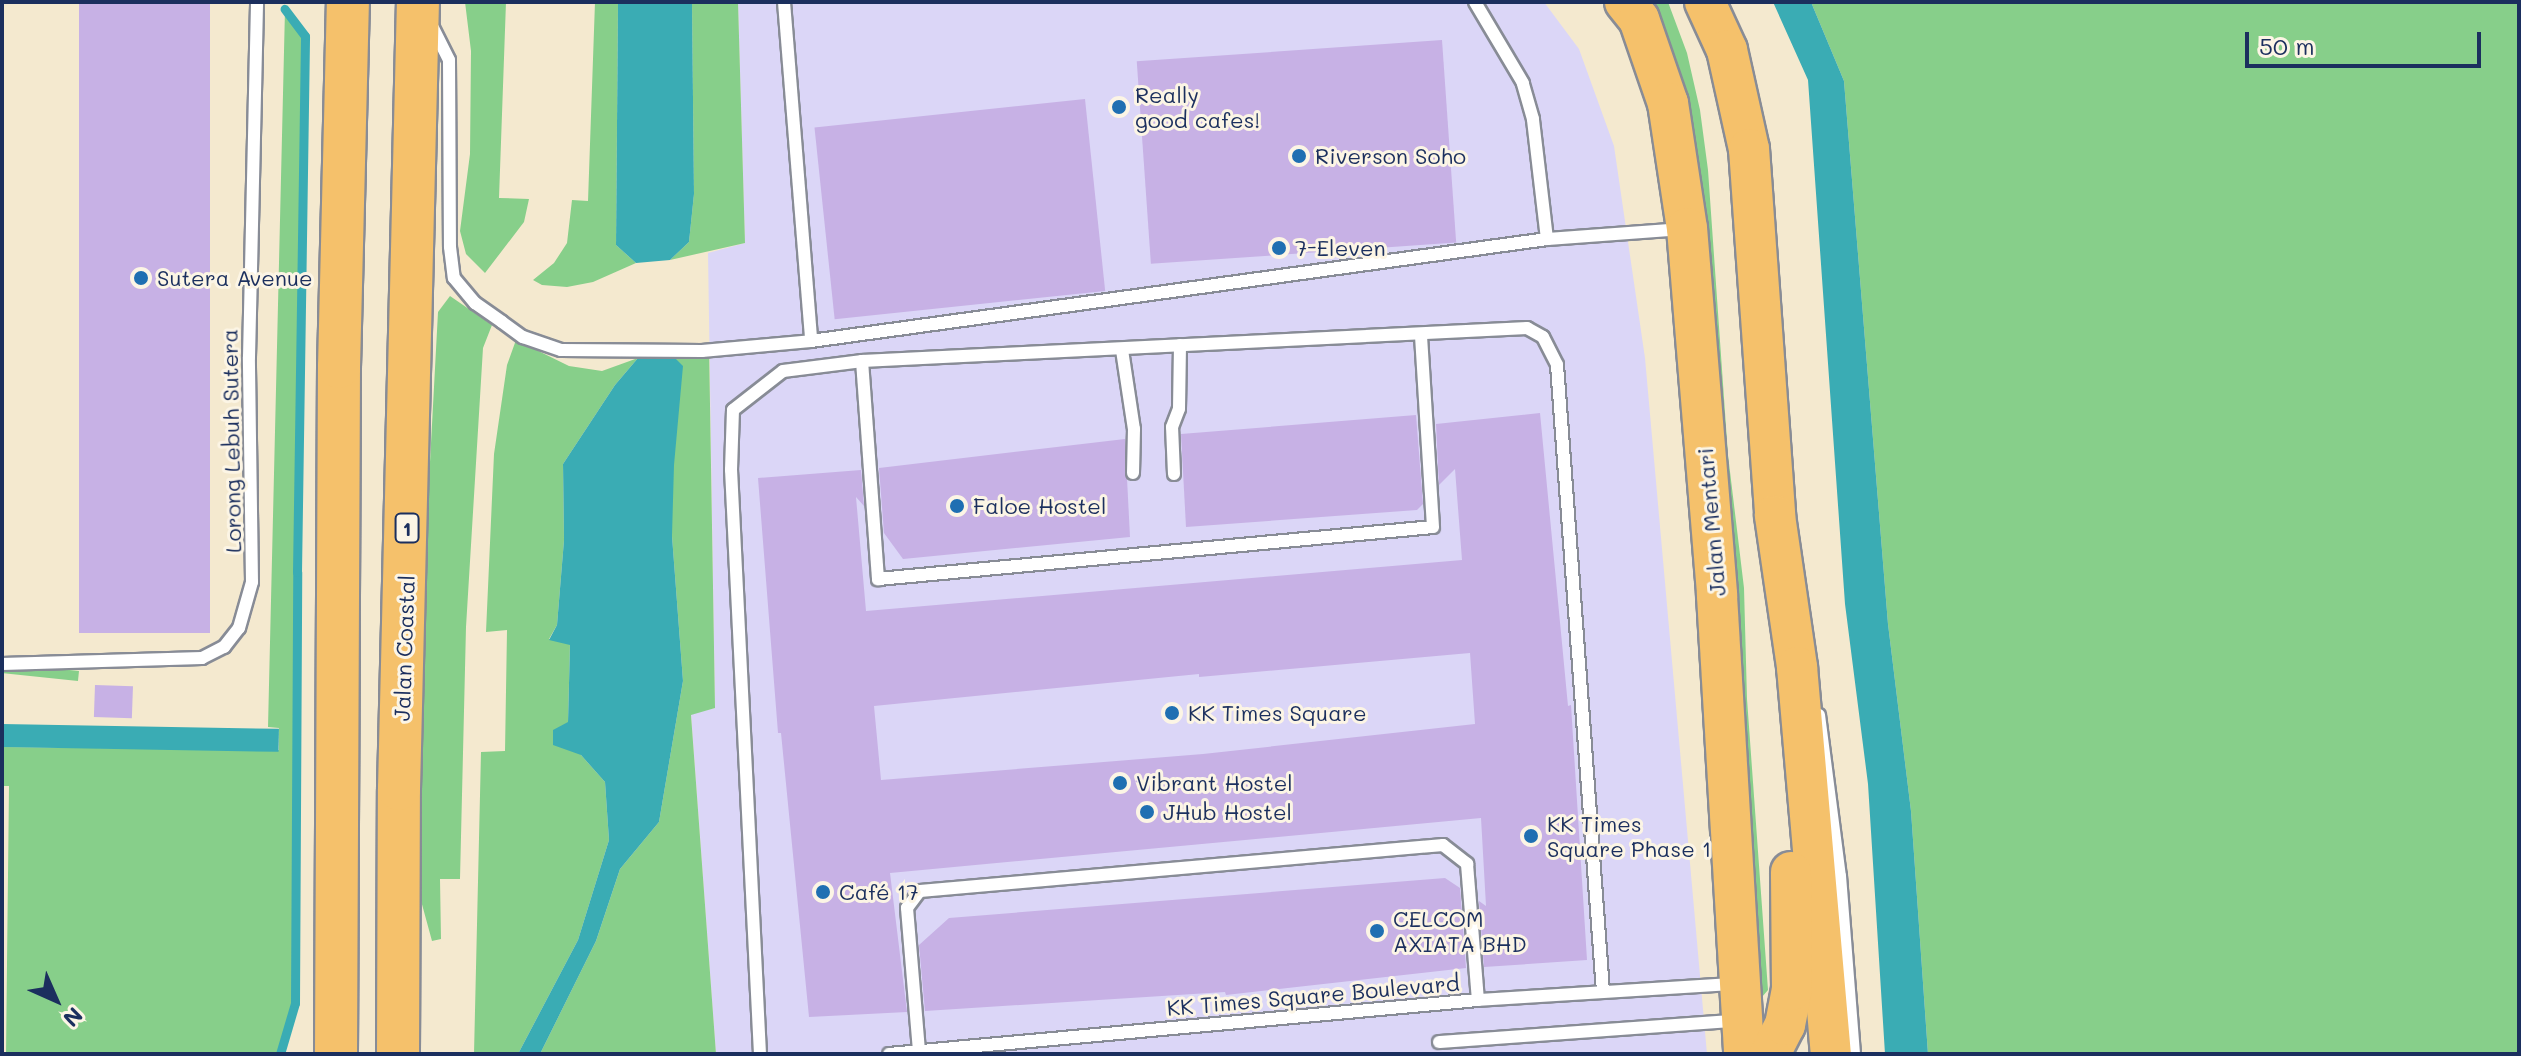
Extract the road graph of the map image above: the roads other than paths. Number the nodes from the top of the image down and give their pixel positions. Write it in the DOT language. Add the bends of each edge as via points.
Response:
graph roads {
  1 [pos="257,2"];
  2 [pos="348,2"];
  3 [pos="419,2"];
  4 [pos="784,2"];
  5 [pos="1475,2"];
  6 [pos="1625,2"];
  7 [pos="1705,2"];
  8 [pos="1687,228"];
  9 [pos="1547,239"];
  10 [pos="1421,334"];
  11 [pos="811,341"];
  12 [pos="1180,345"];
  13 [pos="1122,350"];
  14 [pos="862,361"];
  15 [pos="1133,473"];
  16 [pos="1174,474"];
  17 [pos="2,664"];
  18 [pos="1804,676"];
  19 [pos="1816,702"];
  20 [pos="1603,991"];
  21 [pos="1478,1000"];
  22 [pos="1743,1019"];
  23 [pos="1439,1042"];
  24 [pos="919,1051"];
  25 [pos="336,1054"];
  26 [pos="398,1054"];
  27 [pos="760,1054"];
  28 [pos="889,1054"];
  29 [pos="1770,1054"];
  30 [pos="1831,1054"];
  31 [pos="1854,1054"];
  1 -- 17 [label="lane, Lorong Lebuh Sutera" via="249,357 252,582 239,628 224,647 202,658"];
  2 -- 25 [label="highway" via="339,367"];
  3 -- 11 [label="lane" via="449,60 450,247 454,278 475,303 523,337 561,350 702,351"];
  3 -- 26 [label="highway, Jalan Coastal / 1" via="399,789"];
  4 -- 11 [label="lane"];
  5 -- 9 [label="lane" via="1523,83 1533,119"];
  6 -- 8 [label="main road, Jalan Mentari" via="1639,19 1668,103"];
  7 -- 18 [label="main road" via="1727,50 1749,149 1775,516"];
  8 -- 9 [label="lane"];
  8 -- 22 [label="main road, Jalan Mentari"];
  9 -- 11 [label="lane"];
  10 -- 12 [label="lane"];
  10 -- 14 [label="lane" via="1433,527 878,579"];
  10 -- 20 [label="lane" via="1527,328 1543,337 1557,365"];
  12 -- 13 [label="lane"];
  12 -- 16 [label="lane" via="1179,409 1172,427"];
  13 -- 14 [label="lane"];
  13 -- 15 [label="lane" via="1134,429"];
  14 -- 27 [label="lane" via="783,371 733,410 731,470"];
  18 -- 29 [label="main road" via="1782,708 1791,840 1792,990 1785,1025"];
  18 -- 30 [label="main road"];
  19 -- 31 [label="lane" via="1840,876"];
  20 -- 21 [label="lane, KK Times Square Boulevard"];
  20 -- 22 [label="lane, KK Times Square Boulevard"];
  21 -- 24 [label="lane, KK Times Square Boulevard"];
  21 -- 24 [label="lane" via="1467,864 1443,845 920,891 907,908"];
  22 -- 23 [label="lane"];
  24 -- 28 [label="lane, KK Times Square Boulevard"];
}
